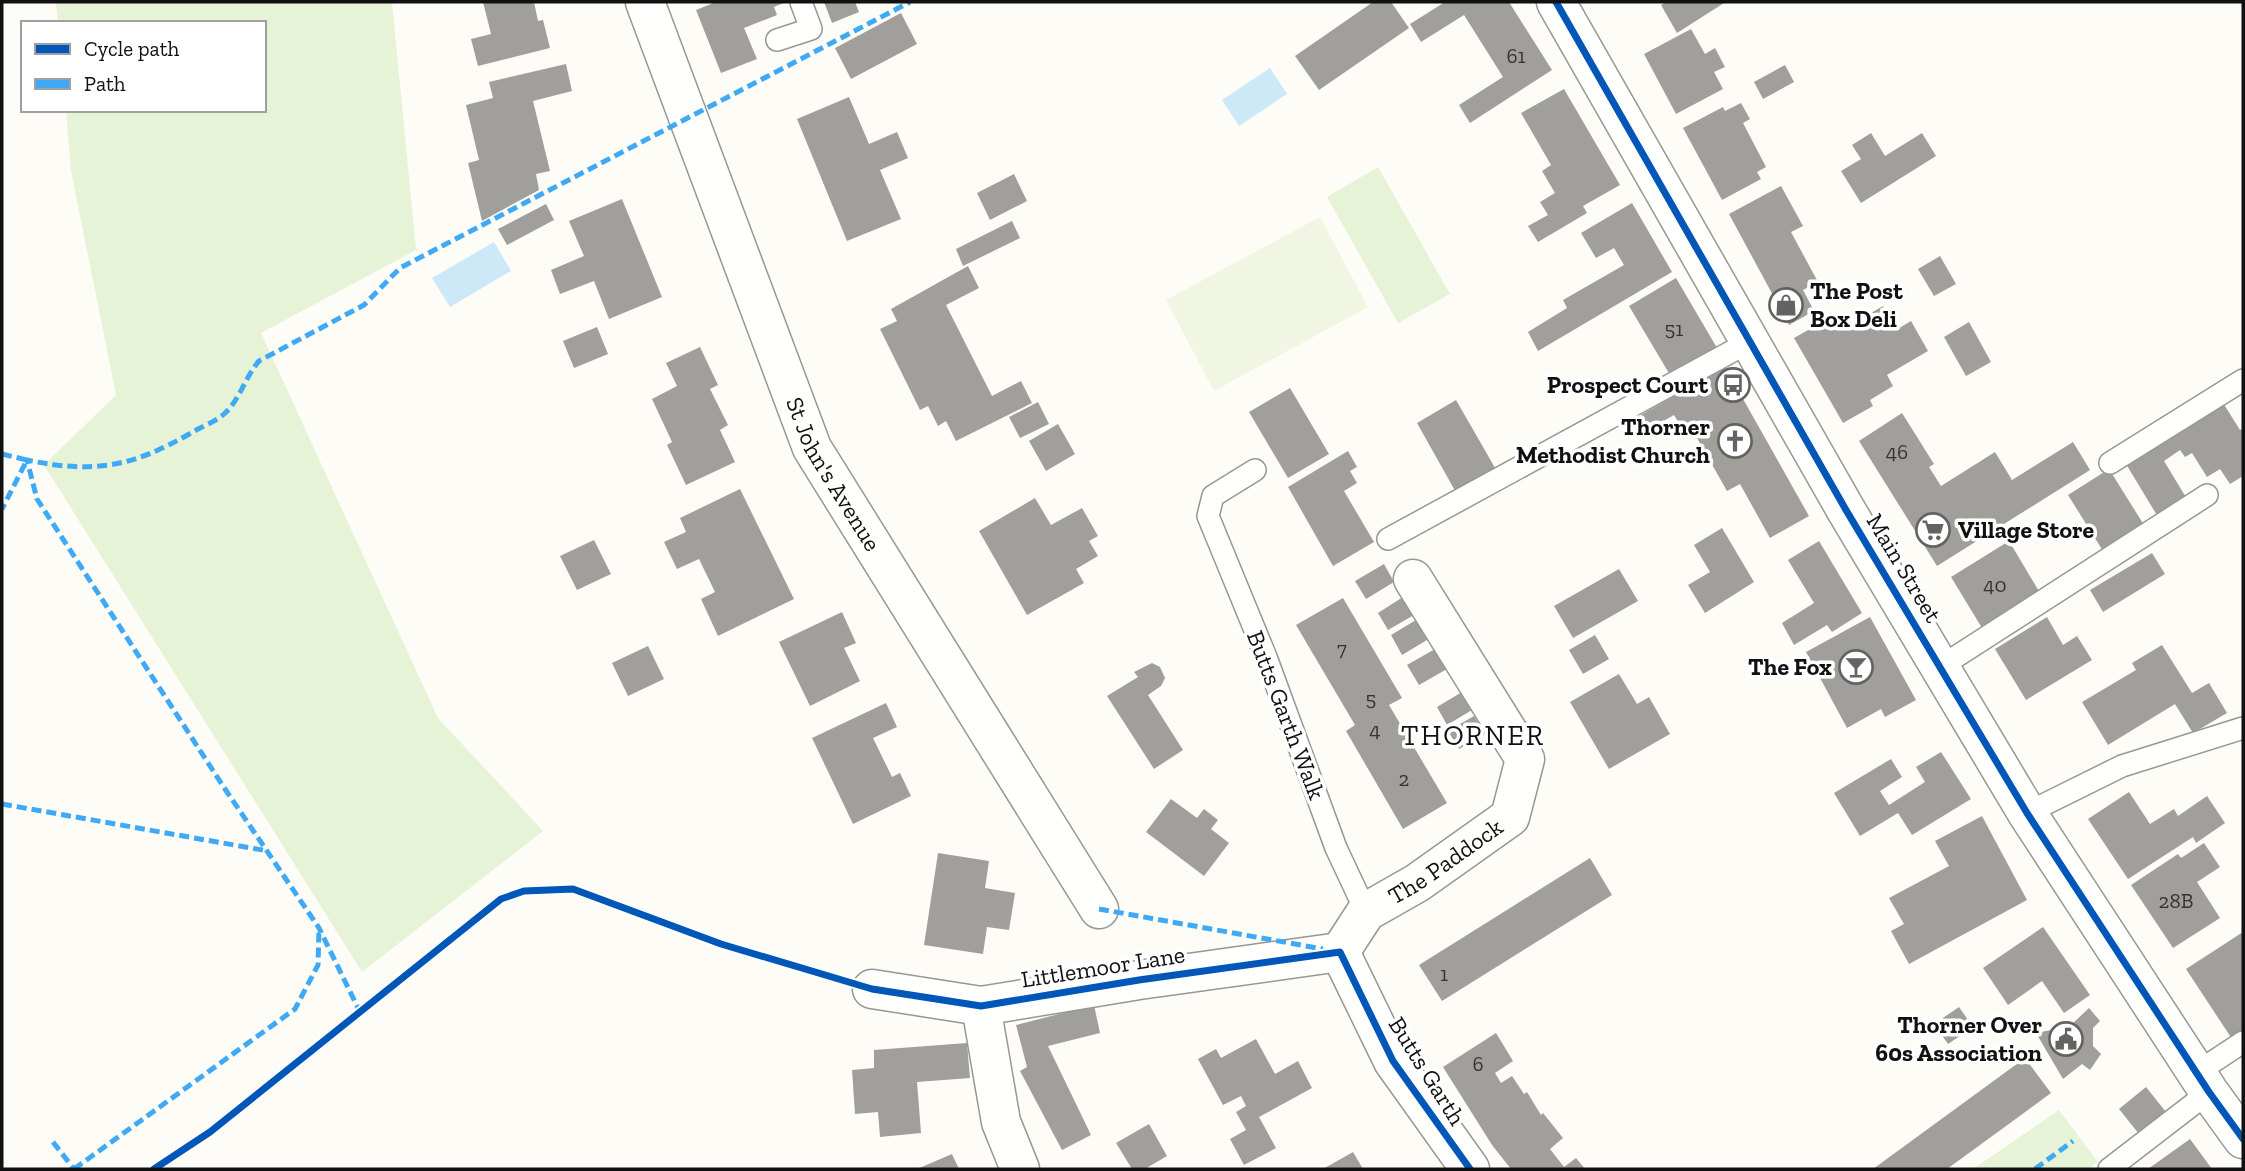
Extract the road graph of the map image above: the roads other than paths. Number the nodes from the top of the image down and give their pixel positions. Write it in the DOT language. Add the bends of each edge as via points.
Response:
graph roads {
  1 [pos="645,2"];
  2 [pos="801,2"];
  3 [pos="1556,2"];
  4 [pos="777,40"];
  5 [pos="1749,342"];
  6 [pos="2243,380"];
  7 [pos="2110,463"];
  8 [pos="1255,470"];
  9 [pos="2207,495"];
  10 [pos="1388,539"];
  11 [pos="1413,579"];
  12 [pos="1940,667"];
  13 [pos="2243,728"];
  14 [pos="2027,813"];
  15 [pos="1099,909"];
  16 [pos="1366,912"];
  17 [pos="1340,952"];
  18 [pos="872,989"];
  19 [pos="981,1006"];
  20 [pos="2243,1042"];
  21 [pos="2203,1083"];
  22 [pos="2243,1139"];
  23 [pos="1020,1169"];
  24 [pos="1470,1169"];
  25 [pos="2109,1169"];
  1 -- 15 [label="street, St John's Avenue" via="812,448"];
  2 -- 4 [label="lane" via="811,29"];
  3 -- 5 [label="street, Main Street"];
  5 -- 10 [label="lane"];
  5 -- 12 [label="street, Main Street"];
  6 -- 7 [label="lane"];
  8 -- 16 [label="lane, Butts Garth Walk" via="1213,496 1208,516 1336,848"];
  9 -- 12 [label="lane"];
  11 -- 16 [label="street, The Paddock" via="1525,759 1510,817 1417,883"];
  12 -- 14 [label="street, Main Street"];
  13 -- 14 [label="lane" via="2122,766"];
  14 -- 21 [label="street, Main Street"];
  16 -- 17 [label="street, The Paddock"];
  17 -- 19 [label="street, Littlemoor Lane"];
  17 -- 24 [label="street, Butts Garth" via="1393,1061"];
  18 -- 19 [label="street, Littlemoor Lane"];
  19 -- 23 [label="street" via="1000,1122"];
  20 -- 21 [label="lane"];
  21 -- 22 [label="street, Main Street"];
  21 -- 25 [label="lane"];
}
